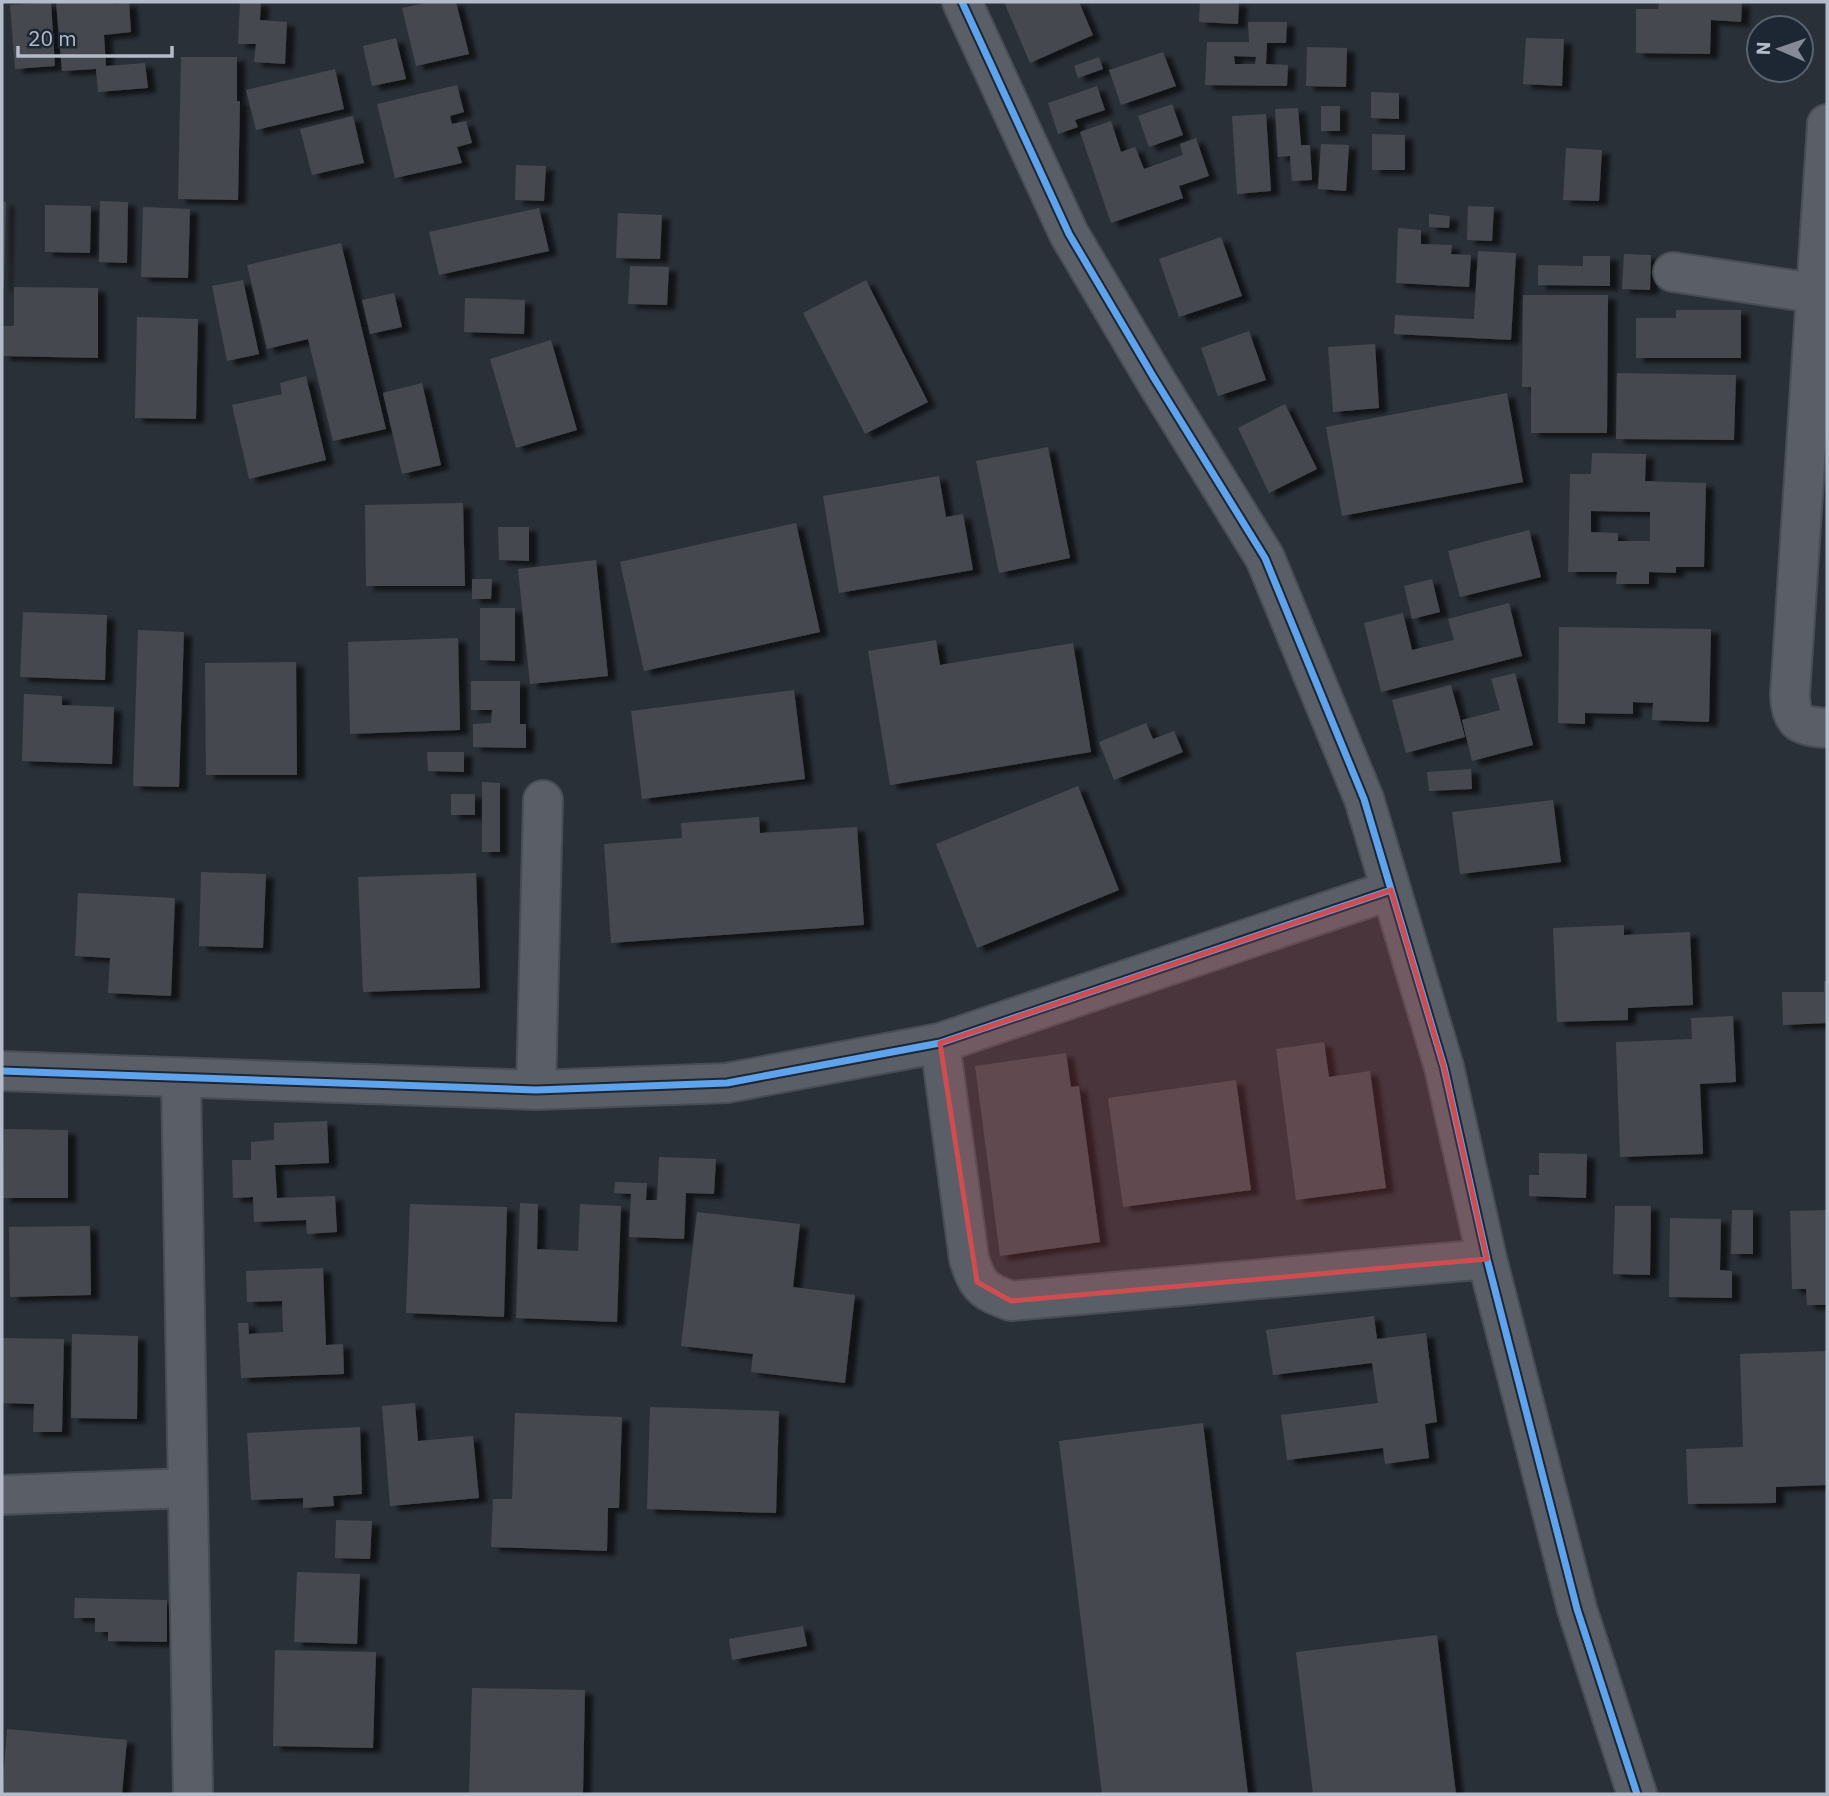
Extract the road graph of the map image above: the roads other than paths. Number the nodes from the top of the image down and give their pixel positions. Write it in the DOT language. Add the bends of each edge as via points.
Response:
graph roads {
  1 [pos="962,2"];
  2 [pos="1827,124"];
  3 [pos="1673,272"];
  4 [pos="1821,294"];
  5 [pos="1827,729"];
  6 [pos="543,800"];
  7 [pos="1391,890"];
  8 [pos="940,1043"];
  9 [pos="2,1071"];
  10 [pos="180,1079"];
  11 [pos="536,1090"];
  12 [pos="1487,1259"];
  13 [pos="187,1488"];
  14 [pos="2,1495"];
  15 [pos="194,1794"];
  16 [pos="1637,1794"];
  1 -- 7 [label="street" via="1069,234 1265,558 1364,799"];
  2 -- 4 [label="street"];
  3 -- 4 [label="street"];
  4 -- 5 [label="street" via="1790,709 1803,726"];
  6 -- 11 [label="street"];
  7 -- 8 [label="street"];
  7 -- 12 [label="street" via="1444,1067"];
  8 -- 11 [label="street" via="727,1083"];
  8 -- 12 [label="street" via="969,1259 977,1282 993,1294 1011,1301"];
  9 -- 10 [label="street"];
  10 -- 11 [label="street"];
  10 -- 13 [label="street"];
  12 -- 16 [label="street" via="1577,1609"];
  13 -- 14 [label="street"];
  13 -- 15 [label="street"];
}
